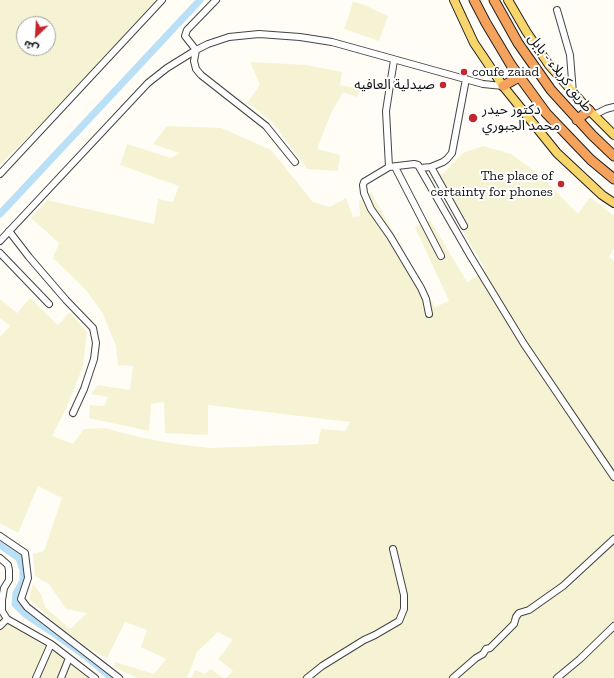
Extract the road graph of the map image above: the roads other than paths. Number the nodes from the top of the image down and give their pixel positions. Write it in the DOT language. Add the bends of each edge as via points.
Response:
graph roads {
  1 [pos="162,0"];
  2 [pos="216,0"];
  3 [pos="454,0"];
  4 [pos="474,0"];
  5 [pos="494,0"];
  6 [pos="508,0"];
  7 [pos="557,10"];
  8 [pos="196,50"];
  9 [pos="394,60"];
  10 [pos="519,76"];
  11 [pos="466,79"];
  12 [pos="503,86"];
  13 [pos="573,93"];
  14 [pos="614,107"];
  15 [pos="591,113"];
  16 [pos="577,120"];
  17 [pos="614,135"];
  18 [pos="614,156"];
  19 [pos="295,162"];
  20 [pos="431,166"];
  21 [pos="392,167"];
  22 [pos="420,168"];
  23 [pos="0,174"];
  24 [pos="614,179"];
  25 [pos="614,204"];
  26 [pos="464,226"];
  27 [pos="9,231"];
  28 [pos="0,241"];
  29 [pos="0,253"];
  30 [pos="441,256"];
  31 [pos="49,304"];
  32 [pos="430,314"];
  33 [pos="73,413"];
  34 [pos="614,477"];
  35 [pos="0,536"];
  36 [pos="614,539"];
  37 [pos="393,549"];
  38 [pos="0,558"];
  39 [pos="2,587"];
  40 [pos="7,619"];
  41 [pos="0,626"];
  42 [pos="614,626"];
  43 [pos="51,644"];
  44 [pos="70,658"];
  45 [pos="36,678"];
  46 [pos="61,678"];
  47 [pos="95,678"];
  48 [pos="119,678"];
  49 [pos="307,678"];
  50 [pos="453,678"];
  51 [pos="557,678"];
  1 -- 23 [label="street"];
  2 -- 8 [label="street" via="187,30 185,36"];
  3 -- 12 [label="main road" via="474,42"];
  4 -- 10 [label="highway"];
  5 -- 16 [label="highway, طريق كربلاء - بابل" via="518,43"];
  6 -- 13 [label="main road" via="537,48"];
  7 -- 13 [label="street" via="570,55"];
  8 -- 9 [label="street" via="229,37 259,34 332,42"];
  8 -- 19 [label="street" via="194,61 201,75 266,126"];
  8 -- 27 [label="street" via="148,83"];
  9 -- 11 [label="street"];
  9 -- 21 [label="street" via="386,111"];
  10 -- 12 [label="highway"];
  10 -- 24 [label="highway" via="546,113"];
  11 -- 12 [label="street"];
  11 -- 20 [label="street" via="452,153 447,159"];
  12 -- 25 [label="main road" via="557,153"];
  13 -- 15 [label="main road"];
  14 -- 15 [label="street"];
  15 -- 16 [label="highway"];
  15 -- 17 [label="main road"];
  16 -- 18 [label="highway, طريق كربلاء - بابل"];
  20 -- 22 [label="street"];
  20 -- 26 [label="street"];
  21 -- 22 [label="street" via="414,164"];
  21 -- 30 [label="street"];
  21 -- 32 [label="street" via="364,182 364,194 421,288"];
  22 -- 34 [label="street" via="524,344"];
  27 -- 28 [label="street"];
  27 -- 33 [label="street" via="47,278 93,328 96,343 94,358"];
  29 -- 31 [label="street"];
  35 -- 48 [label="street" via="25,553 28,578 21,599"];
  36 -- 50 [label="street" via="563,586 529,610 520,613 514,624 490,648"];
  37 -- 49 [label="street" via="404,595 404,609 399,621 322,666"];
  38 -- 39 [label="street" via="9,570 9,580"];
  39 -- 40 [label="street" via="2,611"];
  40 -- 41 [label="street"];
  40 -- 43 [label="street"];
  42 -- 51 [label="street"];
  43 -- 44 [label="street"];
  43 -- 45 [label="street"];
  44 -- 46 [label="street"];
  44 -- 47 [label="street"];
}
